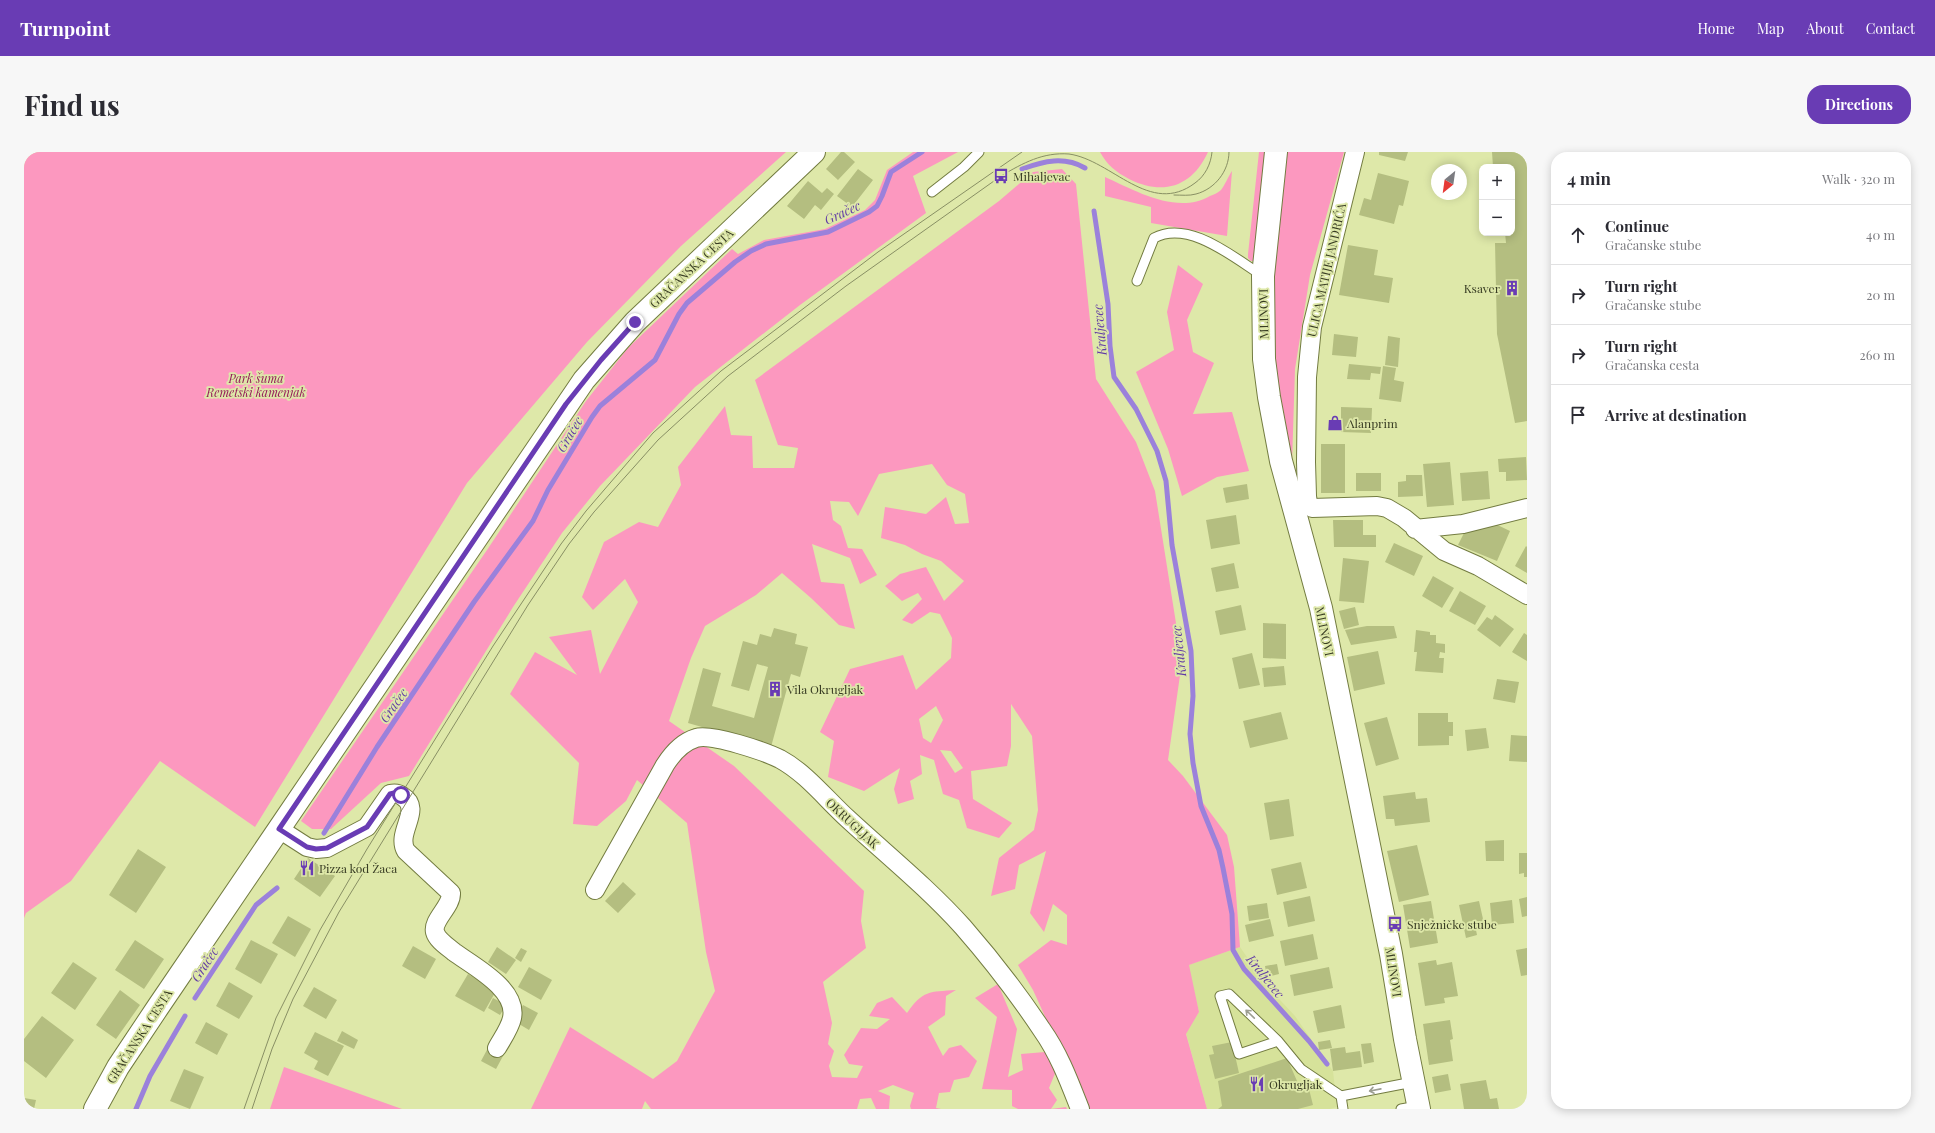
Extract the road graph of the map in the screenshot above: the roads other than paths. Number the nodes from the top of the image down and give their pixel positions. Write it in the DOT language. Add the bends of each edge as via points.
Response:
graph roads {
  1 [pos="814,152"];
  2 [pos="979,152"];
  3 [pos="1276,152"];
  4 [pos="1355,152"];
  5 [pos="932,192"];
  6 [pos="1262,276"];
  7 [pos="1137,281"];
  8 [pos="1527,508"];
  9 [pos="1415,528"];
  10 [pos="1527,595"];
  11 [pos="279,829"];
  12 [pos="595,890"];
  13 [pos="1278,1041"];
  14 [pos="497,1048"];
  15 [pos="1413,1082"];
  16 [pos="1341,1096"];
  17 [pos="1413,1108"];
  18 [pos="95,1109"];
  19 [pos="1080,1109"];
  20 [pos="1343,1109"];
  1 -- 11 [label="main road, GRAČANSKA CESTA" via="635,322 592,370 566,404"];
  2 -- 5 [label="lane"];
  3 -- 6 [label="main road, MLINOVI"];
  4 -- 9 [label="street, ULICA MATIJE JANDRIĆA" via="1318,298 1309,353 1306,484 1308,504 1312,508 1377,506 1396,512"];
  6 -- 7 [label="lane" via="1206,240 1171,232 1154,238"];
  6 -- 15 [label="main road, MLINOVI" via="1264,359 1272,421 1321,608 1391,954"];
  8 -- 9 [label="street" via="1463,524"];
  9 -- 10 [label="street" via="1444,552 1478,566"];
  11 -- 14 [label="street" via="307,847 327,848 367,827 390,794 401,795 407,799 411,804 411,812 402,836 403,846 451,893 450,900 436,925 436,934 447,946 496,983 511,1001 512,1017"];
  11 -- 18 [label="main road, GRAČANSKA CESTA" via="136,1039"];
  12 -- 19 [label="street, OKRUGLJAK" via="665,765 683,745 697,737 718,739 780,759 826,798 963,927 1043,1030 1061,1063"];
  13 -- 13 [label="lane, one-way" via="1229,994 1220,996 1239,1054"];
  13 -- 16 [label="lane" via="1301,1069"];
  15 -- 16 [label="lane, one-way"];
  15 -- 17 [label="main road, MLINOVI"];
  16 -- 20 [label="lane"];
}
